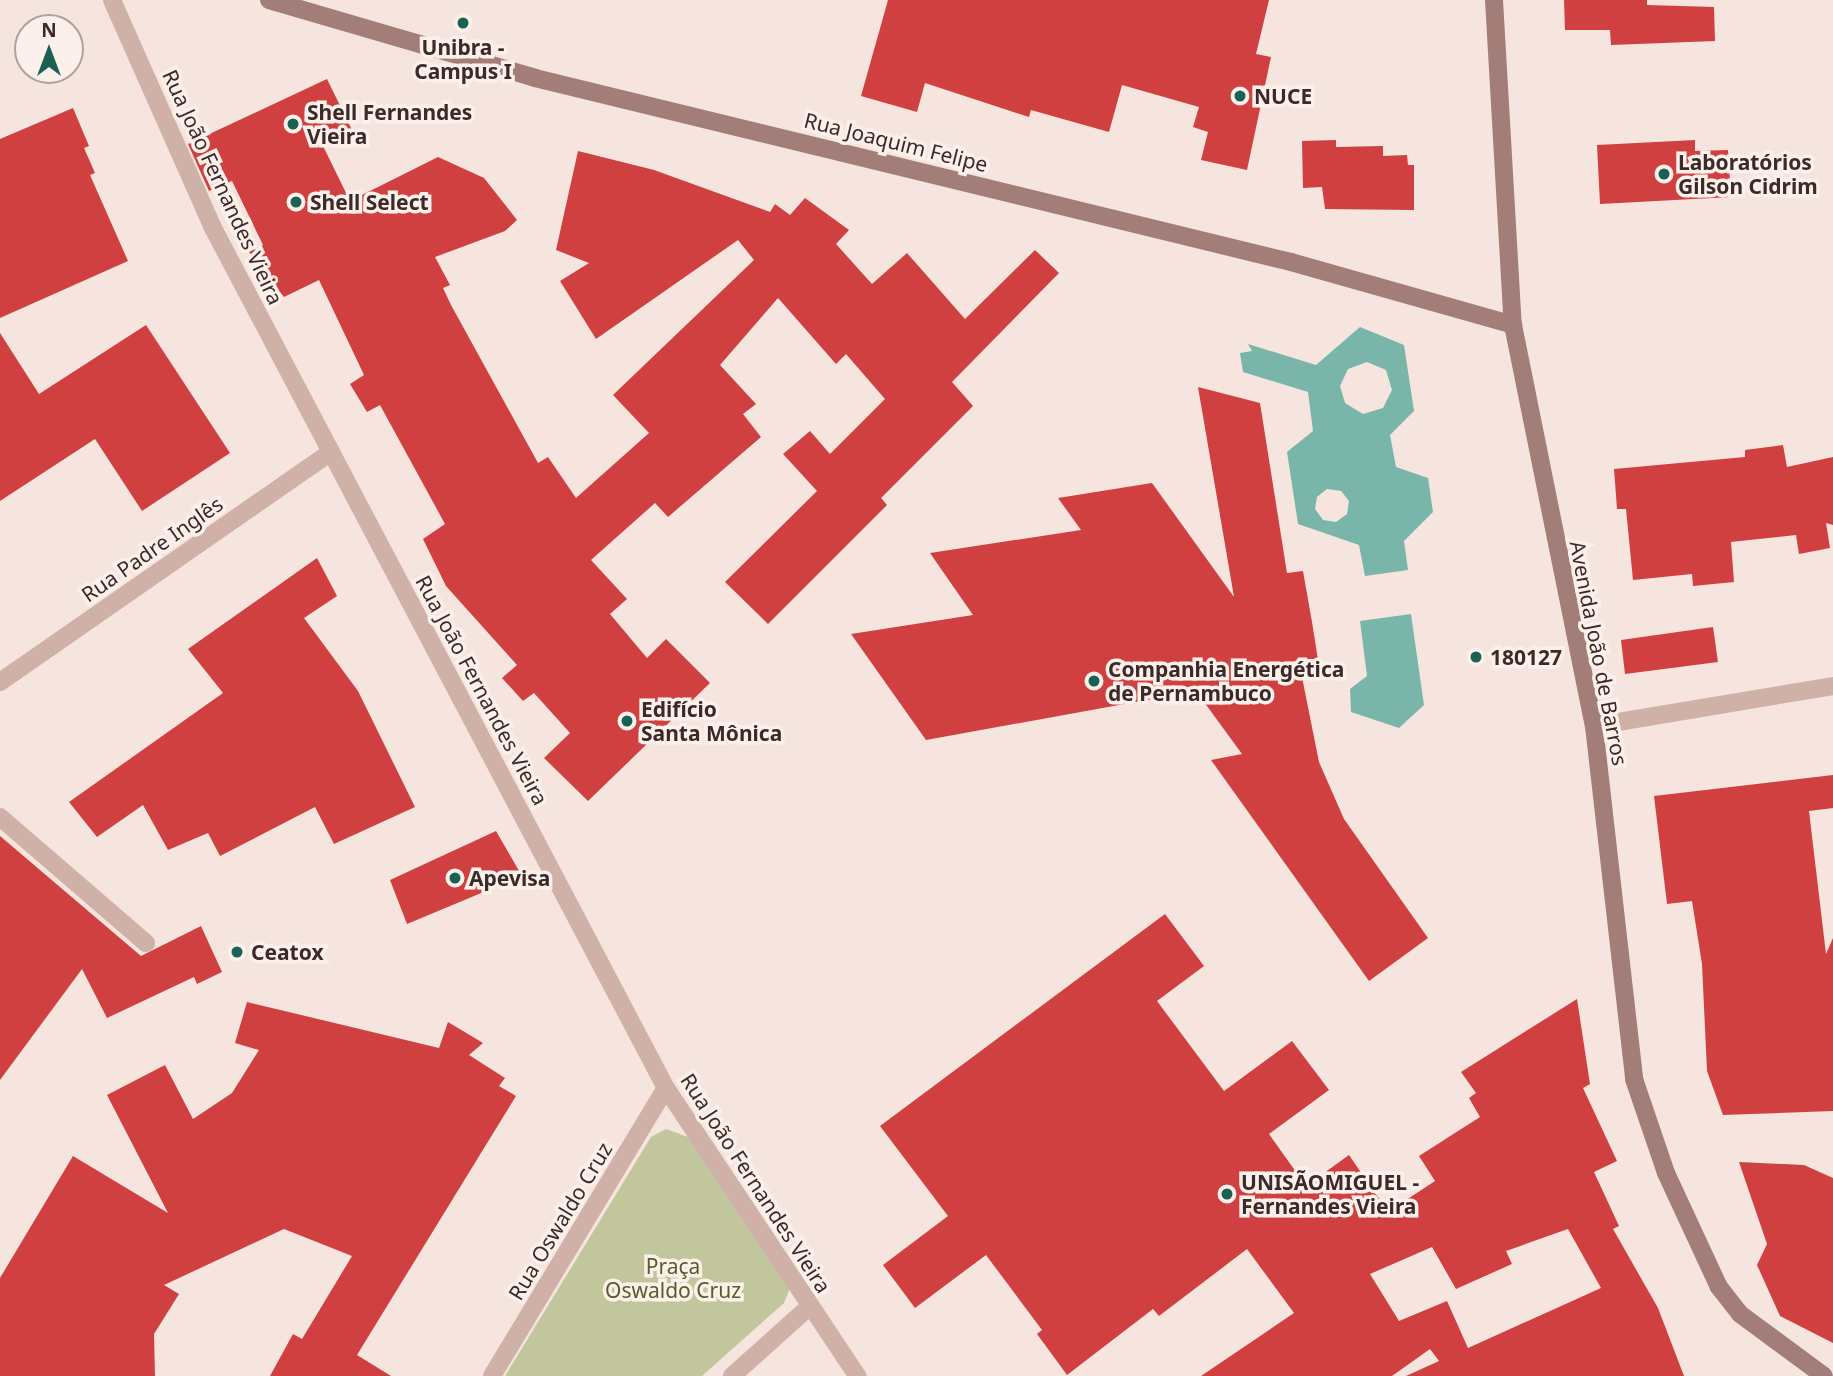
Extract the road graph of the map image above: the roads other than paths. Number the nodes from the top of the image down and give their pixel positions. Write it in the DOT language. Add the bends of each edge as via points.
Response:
graph roads {
  1 [pos="112,0"];
  2 [pos="268,0"];
  3 [pos="1494,0"];
  4 [pos="1513,325"];
  5 [pos="330,453"];
  6 [pos="0,682"];
  7 [pos="1833,686"];
  8 [pos="1594,726"];
  9 [pos="0,817"];
  10 [pos="146,943"];
  11 [pos="666,1088"];
  12 [pos="810,1306"];
  13 [pos="492,1376"];
  14 [pos="732,1376"];
  15 [pos="857,1376"];
  16 [pos="1824,1376"];
  1 -- 5 [label="street, Rua João Fernandes Vieira" via="212,226"];
  2 -- 4 [label="main road, Rua Joaquim Felipe" via="535,78 1292,262"];
  3 -- 4 [label="main road, Avenida João de Barros"];
  4 -- 8 [label="main road, Avenida João de Barros"];
  5 -- 6 [label="street, Rua Padre Inglês"];
  5 -- 11 [label="street, Rua João Fernandes Vieira"];
  7 -- 8 [label="street"];
  8 -- 16 [label="main road, Avenida João de Barros" via="1634,1079 1666,1173 1719,1287 1740,1314"];
  9 -- 10 [label="street"];
  11 -- 12 [label="street, Rua João Fernandes Vieira"];
  11 -- 13 [label="street, Rua Oswaldo Cruz"];
  12 -- 14 [label="street"];
  12 -- 15 [label="street, Rua João Fernandes Vieira"];
}
